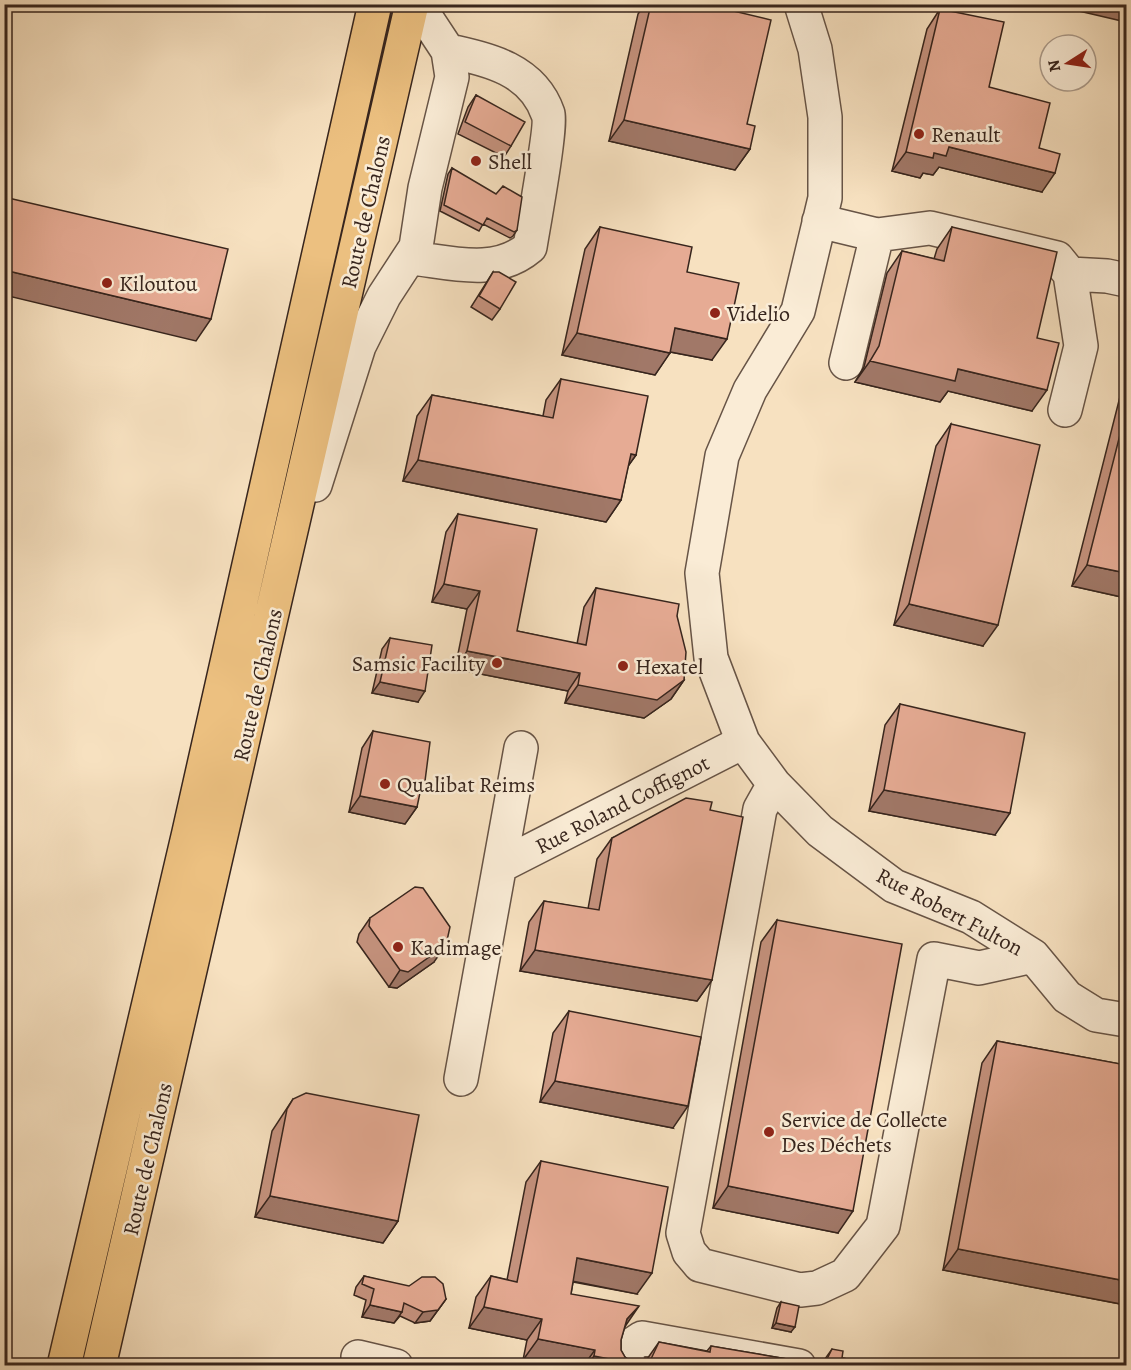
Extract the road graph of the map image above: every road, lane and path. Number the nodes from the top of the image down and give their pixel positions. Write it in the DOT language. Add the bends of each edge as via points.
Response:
graph roads {
  1 [pos="375,4"];
  2 [pos="412,4"];
  3 [pos="417,4"];
  4 [pos="801,4"];
  5 [pos="448,51"];
  6 [pos="819,221"];
  7 [pos="877,235"];
  8 [pos="412,258"];
  9 [pos="1070,274"];
  10 [pos="1117,278"];
  11 [pos="846,363"];
  12 [pos="1065,410"];
  13 [pos="271,624"];
  14 [pos="743,742"];
  15 [pos="520,748"];
  16 [pos="774,784"];
  17 [pos="501,866"];
  18 [pos="1034,956"];
  19 [pos="1126,1020"];
  20 [pos="461,1079"];
  21 [pos="358,1358"];
  22 [pos="64,1365"];
  23 [pos="99,1365"];
  24 [pos="396,1365"];
  25 [pos="624,1365"];
  26 [pos="800,1365"];
  1 -- 22 [label="main road, Route de Chalons" via="189,832"];
  2 -- 13 [label="main road, Route de Chalons"];
  3 -- 5 [label="street"];
  4 -- 6 [label="street, Rue Robert Fulton" via="815,49 825,117 825,198"];
  5 -- 8 [label="street" via="452,77"];
  5 -- 8 [label="street" via="489,59 529,81 549,116 530,247 518,257 496,265 471,266"];
  6 -- 7 [label="street"];
  6 -- 14 [label="street, Rue Robert Fulton" via="798,311 750,390 722,456 702,573 711,658"];
  7 -- 9 [label="street" via="930,228 1057,258"];
  7 -- 11 [label="street"];
  8 -- 13 [label="street" via="384,296 359,346"];
  9 -- 10 [label="street"];
  9 -- 12 [label="street" via="1081,346"];
  13 -- 23 [label="main road, Route de Chalons"];
  14 -- 16 [label="street, Rue Robert Fulton"];
  14 -- 17 [label="street, Rue Roland Coffignot"];
  15 -- 17 [label="street, Rue Roland Coffignot"];
  16 -- 18 [label="street, Rue Robert Fulton" via="820,831 894,886 971,918"];
  16 -- 18 [label="street" via="760,810 683,1233 689,1252 700,1266 800,1290 817,1288 845,1275 883,1226 934,959 979,968"];
  17 -- 20 [label="street, Rue Roland Coffignot"];
  18 -- 19 [label="street, Rue Robert Fulton" via="1068,998 1096,1015"];
  21 -- 24 [label="street"];
  25 -- 26 [label="street" via="630,1346 642,1338"];
}
